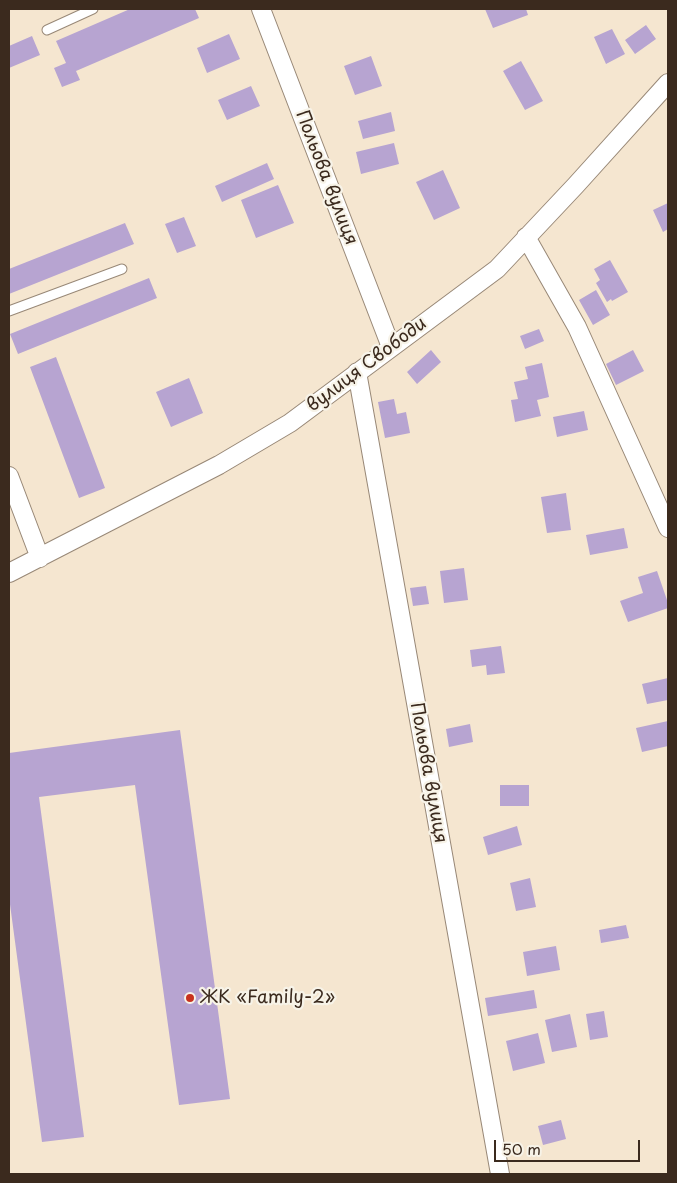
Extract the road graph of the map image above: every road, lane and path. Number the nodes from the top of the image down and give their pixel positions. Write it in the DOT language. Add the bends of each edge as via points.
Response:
graph roads {
  1 [pos="92,9"];
  2 [pos="261,9"];
  3 [pos="47,30"];
  4 [pos="668,83"];
  5 [pos="526,237"];
  6 [pos="122,269"];
  7 [pos="9,311"];
  8 [pos="391,347"];
  9 [pos="357,372"];
  10 [pos="9,476"];
  11 [pos="668,528"];
  12 [pos="40,558"];
  13 [pos="9,573"];
  14 [pos="500,1174"];
  1 -- 3 [label="lane"];
  2 -- 8 [label="street, Польова вулиця"];
  4 -- 5 [label="street, вулиця Свободи"];
  5 -- 8 [label="street, вулиця Свободи" via="497,269"];
  5 -- 11 [label="street" via="578,327"];
  6 -- 7 [label="lane"];
  8 -- 9 [label="street, вулиця Свободи"];
  9 -- 12 [label="street, вулиця Свободи" via="290,423 219,465"];
  9 -- 14 [label="street, Польова вулиця"];
  10 -- 12 [label="street"];
  12 -- 13 [label="street, вулиця Свободи"];
}
